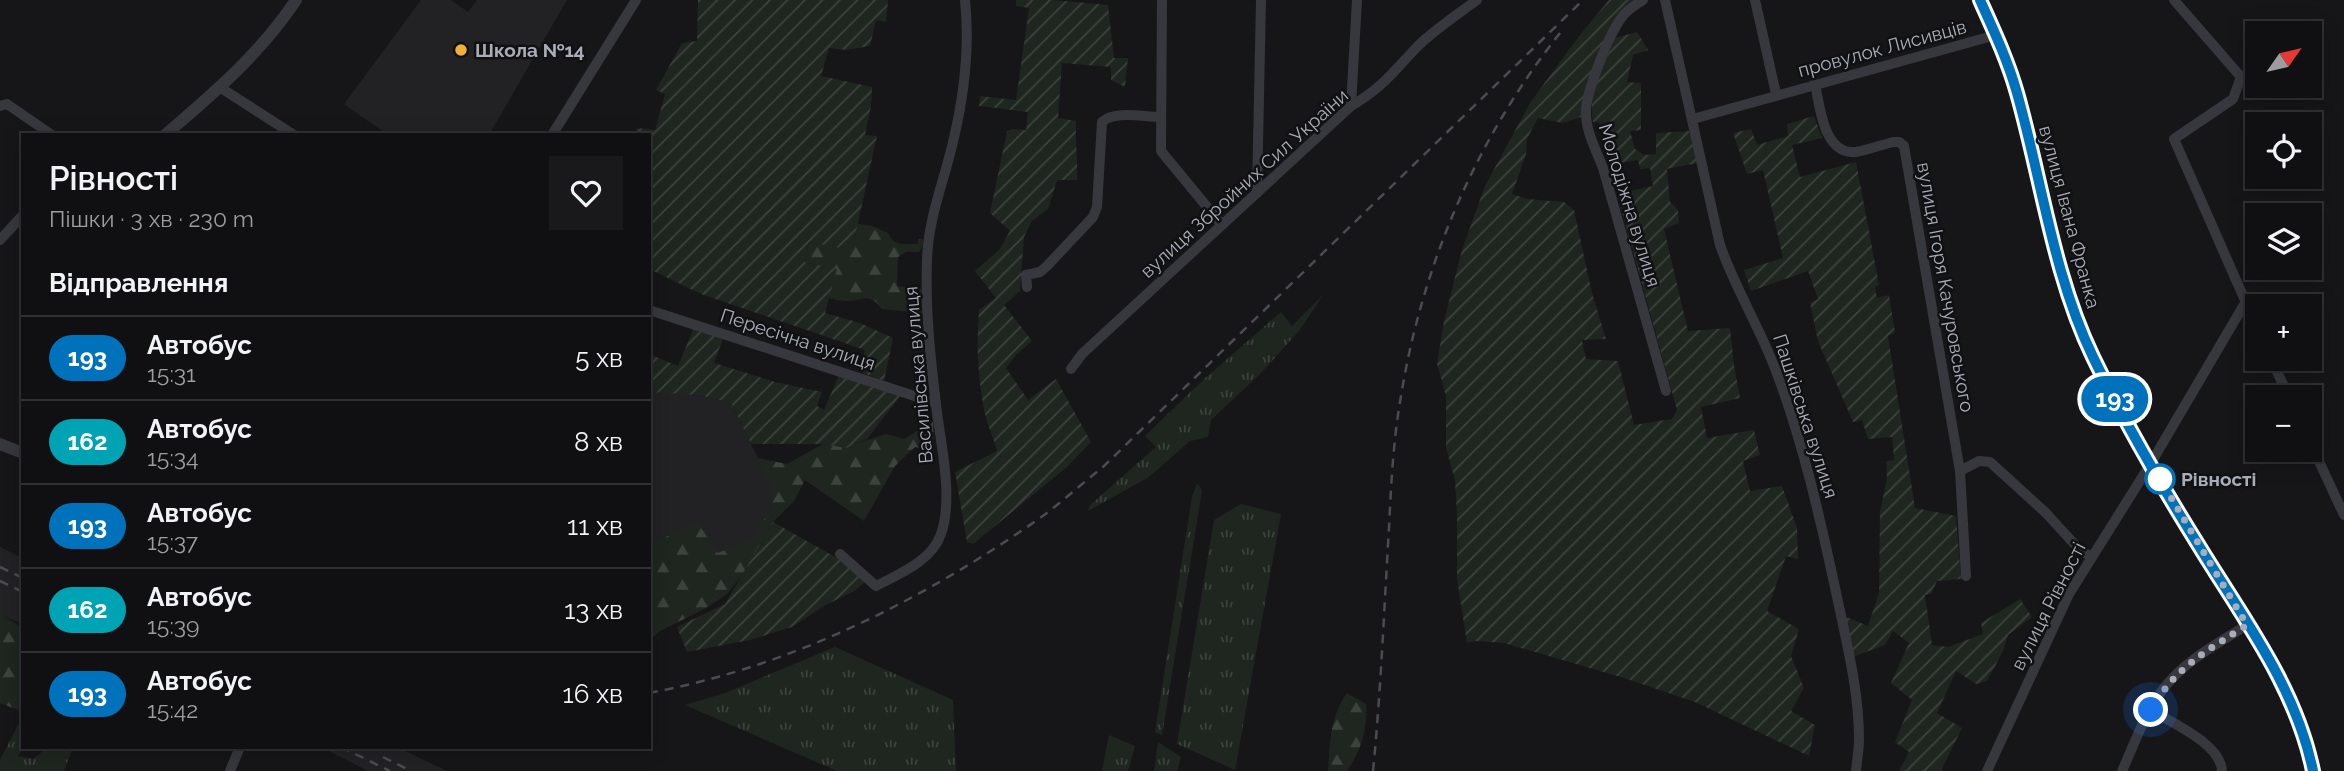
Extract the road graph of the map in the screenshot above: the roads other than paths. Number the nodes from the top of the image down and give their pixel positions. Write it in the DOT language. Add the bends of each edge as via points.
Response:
graph roads {
  1 [pos="296,0"];
  2 [pos="636,0"];
  3 [pos="965,0"];
  4 [pos="1162,0"];
  5 [pos="1261,0"];
  6 [pos="1357,0"];
  7 [pos="1477,0"];
  8 [pos="1643,0"];
  9 [pos="1665,0"];
  10 [pos="1755,0"];
  11 [pos="1980,0"];
  12 [pos="2174,0"];
  13 [pos="1996,35"];
  14 [pos="1815,84"];
  15 [pos="221,88"];
  16 [pos="1776,94"];
  17 [pos="0,106"];
  18 [pos="1351,106"];
  19 [pos="1160,117"];
  20 [pos="1693,119"];
  21 [pos="49,133"];
  22 [pos="167,133"];
  23 [pos="291,133"];
  24 [pos="553,133"];
  25 [pos="1257,192"];
  26 [pos="21,217"];
  27 [pos="1222,225"];
  28 [pos="0,240"];
  29 [pos="1027,287"];
  30 [pos="2245,303"];
  31 [pos="651,311"];
  32 [pos="1071,369"];
  33 [pos="1666,391"];
  34 [pos="936,403"];
  35 [pos="0,444"];
  36 [pos="21,452"];
  37 [pos="2319,462"];
  38 [pos="2151,463"];
  39 [pos="1960,471"];
  40 [pos="2344,514"];
  41 [pos="840,554"];
  42 [pos="2091,556"];
  43 [pos="1966,576"];
  44 [pos="2247,625"];
  45 [pos="2151,710"];
  46 [pos="239,749"];
  47 [pos="230,771"];
  48 [pos="1856,771"];
  49 [pos="1987,771"];
  50 [pos="2122,771"];
  51 [pos="2222,771"];
  52 [pos="2313,771"];
  1 -- 15 [label="street"];
  2 -- 24 [label="street"];
  3 -- 34 [label="street, Василівська вулиця" via="963,92 933,212 927,257 926,306"];
  4 -- 19 [label="street"];
  5 -- 25 [label="street"];
  6 -- 18 [label="street"];
  7 -- 18 [label="street, вулиця Збройних Сил України" via="1421,43 1374,93"];
  8 -- 33 [label="street, Молодіжна вулиця" via="1617,24 1586,111"];
  9 -- 20 [label="street, Пашківська вулиця"];
  10 -- 16 [label="street, провулок Лисивців"];
  11 -- 13 [label="main road, вулиця Івана Франка"];
  12 -- 30 [label="street" via="2241,77 2233,99 2175,139"];
  13 -- 14 [label="street, провулок Лисивців"];
  13 -- 38 [label="main road, вулиця Івана Франка" via="2017,92 2068,298 2093,357"];
  14 -- 16 [label="street, провулок Лисивців"];
  14 -- 39 [label="street, вулиця Ігоря Качуровського" via="1826,130 1846,151 1893,142 1903,146"];
  15 -- 22 [label="street"];
  15 -- 23 [label="street"];
  16 -- 20 [label="street, провулок Лисивців"];
  17 -- 21 [label="street" via="7,104"];
  18 -- 25 [label="street, вулиця Збройних Сил України"];
  19 -- 27 [label="street" via="1161,151"];
  19 -- 29 [label="street" via="1117,116 1102,122 1099,192 1093,217 1047,266 1026,275"];
  20 -- 48 [label="street, Пашківська вулиця" via="1720,245 1777,374 1818,511 1856,701"];
  25 -- 27 [label="street, вулиця Збройних Сил України"];
  26 -- 28 [label="street"];
  27 -- 32 [label="street, вулиця Збройних Сил України"];
  30 -- 38 [label="street, вулиця Рівності"];
  31 -- 34 [label="street, Пересічна вулиця"];
  34 -- 41 [label="street, Василівська вулиця" via="945,478 944,521 934,548 876,586"];
  35 -- 36 [label="street"];
  37 -- 40 [label="street"];
  38 -- 42 [label="street, вулиця Рівності"];
  38 -- 44 [label="main road, вулиця Івана Франка"];
  39 -- 42 [label="street" via="1979,461 1990,463"];
  39 -- 43 [label="street, вулиця Ігоря Качуровського"];
  42 -- 49 [label="street, вулиця Рівності"];
  44 -- 45 [label="street" via="2185,666"];
  44 -- 52 [label="main road, вулиця Івана Франка" via="2286,691"];
  45 -- 50 [label="street"];
  45 -- 51 [label="street" via="2216,753"];
  46 -- 47 [label="street"];
}
